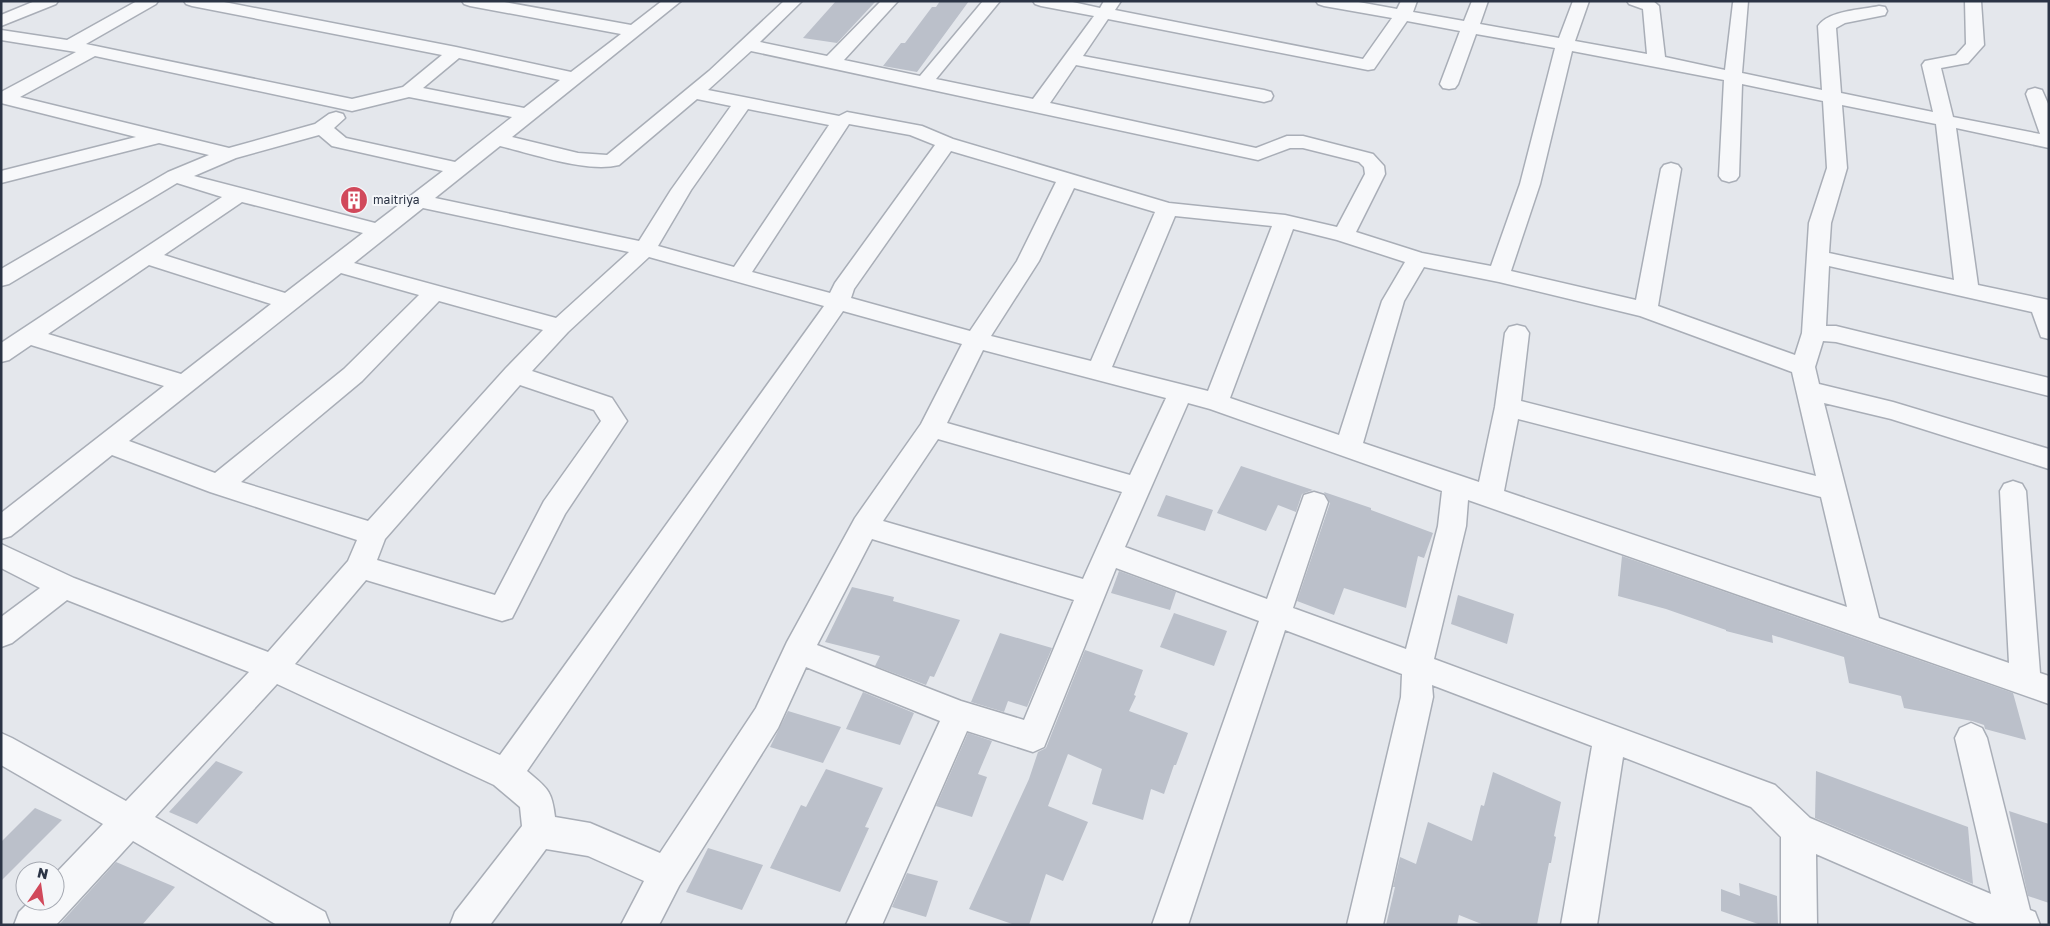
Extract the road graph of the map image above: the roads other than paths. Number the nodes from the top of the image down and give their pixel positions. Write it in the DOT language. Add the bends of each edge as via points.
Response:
graph roads {
  1 [pos="50,1"];
  2 [pos="150,1"];
  3 [pos="192,1"];
  4 [pos="470,1"];
  5 [pos="673,1"];
  6 [pos="794,1"];
  7 [pos="890,1"];
  8 [pos="992,1"];
  9 [pos="1041,1"];
  10 [pos="1324,1"];
  11 [pos="1480,1"];
  12 [pos="1581,1"];
  13 [pos="1635,1"];
  14 [pos="1838,1"];
  15 [pos="1973,1"];
  16 [pos="1741,3"];
  17 [pos="1880,6"];
  18 [pos="1110,7"];
  19 [pos="1406,8"];
  20 [pos="1,21"];
  21 [pos="1469,27"];
  22 [pos="635,31"];
  23 [pos="1,35"];
  24 [pos="1565,44"];
  25 [pos="748,45"];
  26 [pos="70,46"];
  27 [pos="92,51"];
  28 [pos="456,52"];
  29 [pos="1071,61"];
  30 [pos="1657,61"];
  31 [pos="832,62"];
  32 [pos="1733,77"];
  33 [pos="576,78"];
  34 [pos="924,82"];
  35 [pos="1449,84"];
  36 [pos="409,91"];
  37 [pos="694,93"];
  38 [pos="2035,94"];
  39 [pos="1264,96"];
  40 [pos="2,98"];
  41 [pos="1833,98"];
  42 [pos="744,103"];
  43 [pos="352,105"];
  44 [pos="1038,106"];
  45 [pos="529,115"];
  46 [pos="847,118"];
  47 [pos="1945,121"];
  48 [pos="322,128"];
  49 [pos="2049,133"];
  50 [pos="157,137"];
  51 [pos="498,140"];
  52 [pos="2049,142"];
  53 [pos="946,143"];
  54 [pos="229,154"];
  55 [pos="460,169"];
  56 [pos="1671,169"];
  57 [pos="176,176"];
  58 [pos="1729,176"];
  59 [pos="1,177"];
  60 [pos="1068,179"];
  61 [pos="239,194"];
  62 [pos="419,202"];
  63 [pos="1167,209"];
  64 [pos="1285,221"];
  65 [pos="381,231"];
  66 [pos="1344,235"];
  67 [pos="645,249"];
  68 [pos="146,257"];
  69 [pos="1818,257"];
  70 [pos="1418,259"];
  71 [pos="337,265"];
  72 [pos="1499,275"];
  73 [pos="739,276"];
  74 [pos="1,279"];
  75 [pos="1966,290"];
  76 [pos="434,292"];
  77 [pos="289,302"];
  78 [pos="838,302"];
  79 [pos="2045,307"];
  80 [pos="1646,310"];
  81 [pos="560,327"];
  82 [pos="2049,331"];
  83 [pos="1517,332"];
  84 [pos="1814,333"];
  85 [pos="29,336"];
  86 [pos="976,340"];
  87 [pos="1,354"];
  88 [pos="1098,372"];
  89 [pos="514,374"];
  90 [pos="1806,378"];
  91 [pos="185,384"];
  92 [pos="2049,387"];
  93 [pos="1180,393"];
  94 [pos="1216,402"];
  95 [pos="1508,407"];
  96 [pos="932,428"];
  97 [pos="109,444"];
  98 [pos="1348,448"];
  99 [pos="2049,459"];
  100 [pos="220,485"];
  101 [pos="1456,485"];
  102 [pos="1138,487"];
  103 [pos="1833,490"];
  104 [pos="2013,491"];
  105 [pos="1489,497"];
  106 [pos="1314,502"];
  107 [pos="865,526"];
  108 [pos="1,528"];
  109 [pos="373,534"];
  110 [pos="1108,554"];
  111 [pos="1,555"];
  112 [pos="360,567"];
  113 [pos="64,586"];
  114 [pos="1092,594"];
  115 [pos="1276,615"];
  116 [pos="1866,627"];
  117 [pos="1,634"];
  118 [pos="798,651"];
  119 [pos="1417,666"];
  120 [pos="273,668"];
  121 [pos="2037,686"];
  122 [pos="959,714"];
  123 [pos="1610,737"];
  124 [pos="1971,738"];
  125 [pos="1,748"];
  126 [pos="506,774"];
  127 [pos="128,820"];
  128 [pos="1798,830"];
  129 [pos="539,831"];
  130 [pos="667,874"];
  131 [pos="65,888"];
  132 [pos="44,911"];
  133 [pos="2019,923"];
  134 [pos="32,925"];
  135 [pos="312,925"];
  136 [pos="468,925"];
  137 [pos="639,925"];
  138 [pos="864,925"];
  139 [pos="1170,925"];
  140 [pos="1365,925"];
  141 [pos="1579,925"];
  142 [pos="1799,925"];
  1 -- 20 [label="street"];
  2 -- 26 [label="street"];
  3 -- 28 [label="street"];
  4 -- 22 [label="street"];
  5 -- 22 [label="street"];
  6 -- 25 [label="street"];
  7 -- 31 [label="street"];
  8 -- 34 [label="street"];
  9 -- 18 [label="street"];
  10 -- 19 [label="street"];
  11 -- 21 [label="street"];
  12 -- 24 [label="street"];
  13 -- 30 [label="street" via="1650,6"];
  14 -- 17 [label="street"];
  15 -- 47 [label="street" via="1975,45 1962,59 1931,66"];
  16 -- 32 [label="street"];
  17 -- 41 [label="street" via="1827,26"];
  18 -- 19 [label="street" via="1368,65"];
  18 -- 29 [label="street"];
  19 -- 21 [label="street"];
  21 -- 24 [label="street"];
  21 -- 35 [label="street"];
  22 -- 33 [label="street"];
  23 -- 26 [label="street"];
  24 -- 30 [label="street"];
  24 -- 72 [label="street" via="1530,184"];
  25 -- 31 [label="street"];
  25 -- 37 [label="street"];
  26 -- 27 [label="street"];
  27 -- 40 [label="street"];
  27 -- 43 [label="street"];
  28 -- 33 [label="street"];
  28 -- 36 [label="street"];
  29 -- 39 [label="street"];
  29 -- 44 [label="street"];
  30 -- 32 [label="street"];
  31 -- 34 [label="street"];
  32 -- 41 [label="street"];
  32 -- 58 [label="street"];
  33 -- 45 [label="street"];
  34 -- 44 [label="street"];
  36 -- 43 [label="street"];
  36 -- 45 [label="street"];
  37 -- 42 [label="street"];
  37 -- 51 [label="street" via="612,161 578,159"];
  38 -- 49 [label="street"];
  40 -- 50 [label="street"];
  41 -- 47 [label="street"];
  41 -- 69 [label="street" via="1837,168 1820,223"];
  42 -- 67 [label="street" via="681,190"];
  42 -- 73 [label="street" via="840,122"];
  43 -- 48 [label="street"];
  44 -- 66 [label="street" via="1258,154 1288,142 1303,142 1366,158 1374,166 1375,174"];
  45 -- 51 [label="street"];
  46 -- 53 [label="street" via="915,130"];
  47 -- 52 [label="street"];
  47 -- 75 [label="street"];
  48 -- 54 [label="street"];
  48 -- 55 [label="street" via="339,142"];
  50 -- 54 [label="street"];
  50 -- 59 [label="street"];
  51 -- 55 [label="street"];
  53 -- 60 [label="street"];
  53 -- 78 [label="street" via="843,288"];
  54 -- 57 [label="street"];
  55 -- 62 [label="street"];
  56 -- 80 [label="street"];
  57 -- 61 [label="street"];
  57 -- 74 [label="street"];
  60 -- 63 [label="street"];
  60 -- 86 [label="street" via="1028,261"];
  61 -- 65 [label="street"];
  61 -- 68 [label="street"];
  62 -- 65 [label="street"];
  62 -- 67 [label="street"];
  63 -- 64 [label="street"];
  63 -- 88 [label="street"];
  64 -- 66 [label="street"];
  64 -- 94 [label="street"];
  65 -- 71 [label="street"];
  66 -- 70 [label="street"];
  67 -- 73 [label="street"];
  67 -- 81 [label="street"];
  68 -- 77 [label="street"];
  68 -- 85 [label="street"];
  69 -- 75 [label="street"];
  69 -- 84 [label="street"];
  70 -- 72 [label="street"];
  70 -- 98 [label="street" via="1393,301"];
  71 -- 76 [label="street"];
  71 -- 77 [label="street"];
  72 -- 80 [label="street"];
  73 -- 78 [label="street"];
  75 -- 79 [label="street"];
  76 -- 81 [label="street"];
  76 -- 100 [label="street" via="353,375"];
  77 -- 91 [label="street"];
  78 -- 86 [label="street"];
  78 -- 126 [label="street"];
  79 -- 82 [label="street"];
  80 -- 90 [label="street"];
  81 -- 89 [label="street"];
  83 -- 95 [label="street"];
  84 -- 90 [label="street"];
  84 -- 92 [label="street" via="1836,334"];
  85 -- 87 [label="street"];
  85 -- 91 [label="street"];
  86 -- 88 [label="street"];
  86 -- 96 [label="street"];
  88 -- 93 [label="street"];
  89 -- 109 [label="street"];
  89 -- 112 [label="street" via="603,404 614,421 554,508 502,609"];
  90 -- 99 [label="street" via="1893,411"];
  90 -- 103 [label="street"];
  91 -- 97 [label="street"];
  93 -- 94 [label="street"];
  93 -- 102 [label="street"];
  94 -- 98 [label="street"];
  95 -- 103 [label="street"];
  95 -- 105 [label="street"];
  96 -- 102 [label="street"];
  96 -- 107 [label="street"];
  97 -- 100 [label="street"];
  97 -- 108 [label="street"];
  98 -- 101 [label="street"];
  100 -- 109 [label="street"];
  101 -- 105 [label="street"];
  101 -- 119 [label="street" via="1452,526"];
  102 -- 110 [label="street"];
  103 -- 116 [label="street"];
  104 -- 121 [label="street"];
  105 -- 116 [label="street"];
  106 -- 115 [label="street"];
  107 -- 114 [label="street"];
  107 -- 118 [label="street"];
  109 -- 112 [label="street"];
  110 -- 114 [label="street"];
  110 -- 115 [label="street"];
  111 -- 113 [label="street"];
  112 -- 120 [label="street"];
  113 -- 117 [label="street"];
  113 -- 120 [label="street"];
  114 -- 122 [label="street" via="1033,736"];
  115 -- 119 [label="street"];
  115 -- 139 [label="street"];
  116 -- 121 [label="street"];
  118 -- 122 [label="street"];
  118 -- 130 [label="street" via="767,718"];
  119 -- 123 [label="street"];
  119 -- 140 [label="street" via="1417,697"];
  120 -- 126 [label="street"];
  120 -- 127 [label="street"];
  122 -- 138 [label="street"];
  123 -- 128 [label="street" via="1763,796"];
  123 -- 141 [label="street"];
  124 -- 133 [label="street"];
  125 -- 127 [label="street"];
  126 -- 129 [label="street" via="536,800"];
  127 -- 131 [label="street"];
  127 -- 135 [label="street"];
  128 -- 133 [label="street"];
  128 -- 142 [label="street"];
  129 -- 130 [label="street" via="590,840"];
  129 -- 136 [label="street"];
  130 -- 137 [label="street"];
  132 -- 134 [label="street"];
}
